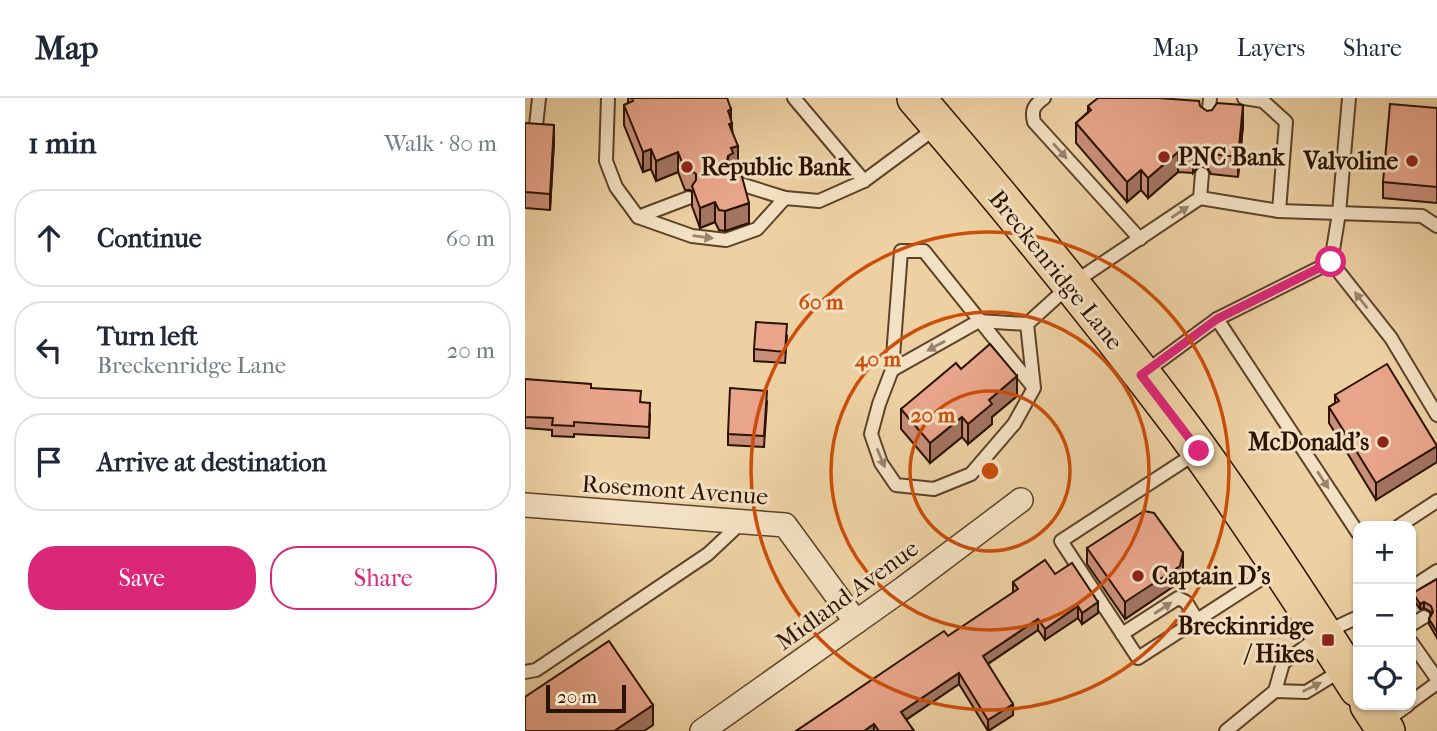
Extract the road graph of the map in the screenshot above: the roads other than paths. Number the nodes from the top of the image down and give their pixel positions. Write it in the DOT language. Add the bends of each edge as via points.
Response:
graph roads {
  1 [pos="539,98"];
  2 [pos="608,98"];
  3 [pos="794,98"];
  4 [pos="1044,98"];
  5 [pos="1210,98"];
  6 [pos="1244,98"];
  7 [pos="1349,98"];
  8 [pos="930,110"];
  9 [pos="1208,122"];
  10 [pos="536,126"];
  11 [pos="1202,174"];
  12 [pos="864,181"];
  13 [pos="734,182"];
  14 [pos="688,198"];
  15 [pos="785,198"];
  16 [pos="1200,198"];
  17 [pos="1279,211"];
  18 [pos="1339,213"];
  19 [pos="638,217"];
  20 [pos="1437,226"];
  21 [pos="1140,239"];
  22 [pos="1331,262"];
  23 [pos="1070,285"];
  24 [pos="1217,319"];
  25 [pos="979,321"];
  26 [pos="1027,324"];
  27 [pos="892,370"];
  28 [pos="1141,375"];
  29 [pos="1034,388"];
  30 [pos="1437,415"];
  31 [pos="1199,451"];
  32 [pos="1021,500"];
  33 [pos="1437,501"];
  34 [pos="525,505"];
  35 [pos="744,520"];
  36 [pos="1407,521"];
  37 [pos="1353,525"];
  38 [pos="1279,567"];
  39 [pos="1437,571"];
  40 [pos="1416,585"];
  41 [pos="1424,617"];
  42 [pos="1353,619"];
  43 [pos="1197,620"];
  44 [pos="856,622"];
  45 [pos="1416,622"];
  46 [pos="1324,633"];
  47 [pos="1122,634"];
  48 [pos="1416,647"];
  49 [pos="1432,662"];
  50 [pos="525,672"];
  51 [pos="1352,678"];
  52 [pos="1437,681"];
  53 [pos="1275,691"];
  54 [pos="1391,713"];
  55 [pos="702,731"];
  56 [pos="1226,731"];
  1 -- 10 [label="lane"];
  2 -- 19 [label="lane" via="606,161 615,187"];
  3 -- 12 [label="lane"];
  4 -- 21 [label="lane, one-way" via="1032,113 1034,122"];
  5 -- 9 [label="lane"];
  6 -- 17 [label="lane" via="1263,101 1286,122"];
  7 -- 18 [label="lane"];
  8 -- 12 [label="lane"];
  8 -- 23 [label="main road, Breckenridge Lane"];
  11 -- 16 [label="lane"];
  12 -- 15 [label="lane" via="819,201"];
  13 -- 15 [label="lane"];
  14 -- 19 [label="lane"];
  19 -- 15 [label="lane, one-way" via="692,236 726,240 757,229"];
  16 -- 17 [label="lane"];
  21 -- 16 [label="lane, one-way"];
  17 -- 18 [label="lane"];
  18 -- 20 [label="lane" via="1422,216"];
  18 -- 22 [label="lane"];
  21 -- 23 [label="lane"];
  22 -- 24 [label="lane"];
  30 -- 22 [label="lane, one-way" via="1391,338"];
  23 -- 26 [label="lane"];
  23 -- 28 [label="main road, Breckenridge Lane"];
  24 -- 28 [label="lane"];
  24 -- 37 [label="lane, one-way"];
  25 -- 26 [label="lane"];
  25 -- 27 [label="lane, one-way"];
  25 -- 27 [label="lane" via="924,251 901,251"];
  25 -- 29 [label="lane"];
  26 -- 29 [label="lane"];
  27 -- 29 [label="lane, one-way" via="871,434 881,463 896,485 934,489 971,474 1014,424"];
  28 -- 31 [label="main road, Breckenridge Lane"];
  31 -- 38 [label="main road, Breckenridge Lane"];
  31 -- 47 [label="lane" via="1061,541"];
  32 -- 44 [label="street, Midland Avenue"];
  33 -- 36 [label="lane"];
  34 -- 35 [label="street, Rosemont Avenue"];
  35 -- 44 [label="street, Rosemont Avenue" via="785,525"];
  35 -- 50 [label="lane" via="708,555 536,670"];
  38 -- 43 [label="lane"];
  38 -- 46 [label="main road, Breckenridge Lane"];
  39 -- 40 [label="lane"];
  41 -- 45 [label="lane"];
  42 -- 46 [label="lane"];
  47 -- 43 [label="lane, one-way" via="1178,598 1187,602"];
  43 -- 47 [label="lane" via="1138,659"];
  44 -- 55 [label="street, Midland Avenue"];
  46 -- 51 [label="main road, Breckenridge Lane"];
  46 -- 53 [label="lane" via="1283,663"];
  48 -- 49 [label="lane"];
  49 -- 52 [label="lane"];
  53 -- 51 [label="lane, one-way" via="1306,692"];
  52 -- 54 [label="lane"];
  53 -- 56 [label="lane"];
}
